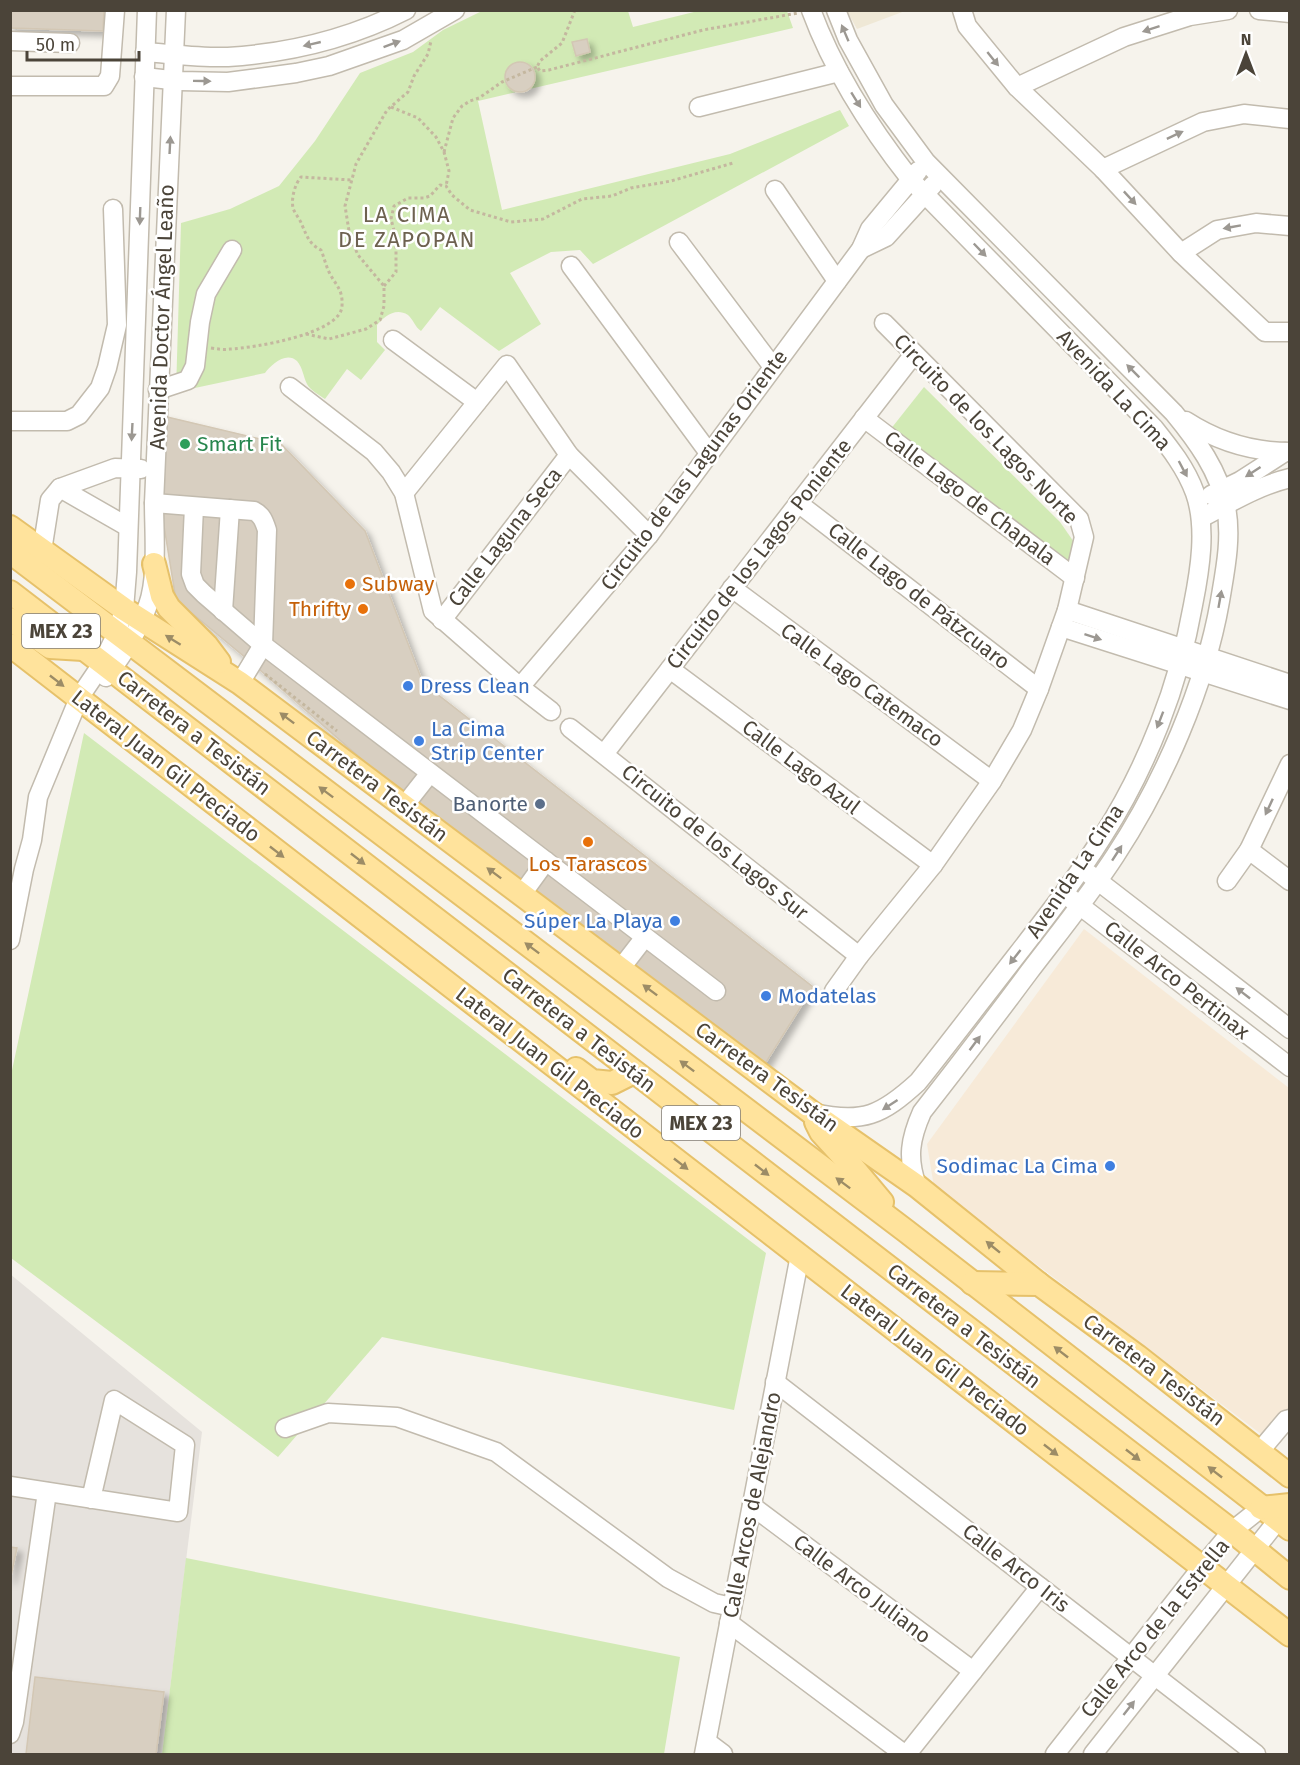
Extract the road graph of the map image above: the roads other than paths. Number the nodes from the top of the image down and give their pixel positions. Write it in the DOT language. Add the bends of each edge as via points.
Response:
graph roads {
  1 [pos="116,10"];
  2 [pos="147,10"];
  3 [pos="176,10"];
  4 [pos="406,10"];
  5 [pos="455,10"];
  6 [pos="810,10"];
  7 [pos="836,10"];
  8 [pos="962,10"];
  9 [pos="1228,10"];
  10 [pos="1259,10"];
  11 [pos="1290,13"];
  12 [pos="10,41"];
  13 [pos="70,43"];
  14 [pos="145,52"];
  15 [pos="174,54"];
  16 [pos="839,72"];
  17 [pos="144,77"];
  18 [pos="173,80"];
  19 [pos="10,86"];
  20 [pos="1017,87"];
  21 [pos="699,106"];
  22 [pos="1290,119"];
  23 [pos="926,162"];
  24 [pos="1103,169"];
  25 [pos="940,176"];
  26 [pos="911,180"];
  27 [pos="775,190"];
  28 [pos="925,194"];
  29 [pos="112,209"];
  30 [pos="1290,226"];
  31 [pos="679,242"];
  32 [pos="861,249"];
  33 [pos="232,250"];
  34 [pos="1181,253"];
  35 [pos="571,266"];
  36 [pos="837,281"];
  37 [pos="884,323"];
  38 [pos="1290,332"];
  39 [pos="393,340"];
  40 [pos="914,354"];
  41 [pos="772,367"];
  42 [pos="290,387"];
  43 [pos="158,395"];
  44 [pos="134,400"];
  45 [pos="477,402"];
  46 [pos="1174,413"];
  47 [pos="864,418"];
  48 [pos="10,421"];
  49 [pos="1287,452"];
  50 [pos="709,453"];
  51 [pos="569,455"];
  52 [pos="130,468"];
  53 [pos="156,470"];
  54 [pos="1290,478"];
  55 [pos="60,488"];
  56 [pos="404,493"];
  57 [pos="1223,498"];
  58 [pos="154,504"];
  59 [pos="798,504"];
  60 [pos="194,507"];
  61 [pos="230,509"];
  62 [pos="1199,510"];
  63 [pos="10,527"];
  64 [pos="128,527"];
  65 [pos="649,535"];
  66 [pos="42,550"];
  67 [pos="10,552"];
  68 [pos="154,564"];
  69 [pos="1075,578"];
  70 [pos="732,588"];
  71 [pos="10,592"];
  72 [pos="224,611"];
  73 [pos="132,615"];
  74 [pos="1064,618"];
  75 [pos="10,619"];
  76 [pos="442,620"];
  77 [pos="123,638"];
  78 [pos="10,645"];
  79 [pos="263,645"];
  80 [pos="83,649"];
  81 [pos="1181,657"];
  82 [pos="1204,664"];
  83 [pos="107,667"];
  84 [pos="670,669"];
  85 [pos="1240,676"];
  86 [pos="234,679"];
  87 [pos="1290,684"];
  88 [pos="520,687"];
  89 [pos="1040,690"];
  90 [pos="1290,700"];
  91 [pos="79,706"];
  92 [pos="551,711"];
  93 [pos="570,728"];
  94 [pos="604,754"];
  95 [pos="1290,764"];
  96 [pos="430,773"];
  97 [pos="992,781"];
  98 [pos="404,806"];
  99 [pos="1249,850"];
  100 [pos="546,861"];
  101 [pos="17,864"];
  102 [pos="933,865"];
  103 [pos="1081,868"];
  104 [pos="1098,881"];
  105 [pos="1227,881"];
  106 [pos="1290,881"];
  107 [pos="522,894"];
  108 [pos="1064,894"];
  109 [pos="1080,906"];
  110 [pos="645,937"];
  111 [pos="10,940"];
  112 [pos="402,948"];
  113 [pos="859,956"];
  114 [pos="621,968"];
  115 [pos="716,991"];
  116 [pos="834,991"];
  117 [pos="1290,1029"];
  118 [pos="934,1062"];
  119 [pos="1290,1067"];
  120 [pos="634,1072"];
  121 [pos="952,1073"];
  122 [pos="811,1112"];
  123 [pos="917,1186"];
  124 [pos="906,1231"];
  125 [pos="800,1255"];
  126 [pos="972,1283"];
  127 [pos="1039,1284"];
  128 [pos="775,1382"];
  129 [pos="1290,1419"];
  130 [pos="285,1428"];
  131 [pos="1259,1452"];
  132 [pos="1290,1476"];
  133 [pos="10,1486"];
  134 [pos="47,1492"];
  135 [pos="91,1498"];
  136 [pos="752,1506"];
  137 [pos="1279,1515"];
  138 [pos="1232,1532"];
  139 [pos="1253,1549"];
  140 [pos="1202,1567"];
  141 [pos="1290,1578"];
  142 [pos="1225,1585"];
  143 [pos="1040,1587"];
  144 [pos="731,1615"];
  145 [pos="1290,1635"];
  146 [pos="1131,1658"];
  147 [pos="973,1671"];
  148 [pos="1154,1676"];
  149 [pos="10,1734"];
  150 [pos="706,1748"];
  151 [pos="1236,1749"];
  152 [pos="723,1755"];
  153 [pos="906,1755"];
  154 [pos="1055,1755"];
  155 [pos="1093,1755"];
  156 [pos="1256,1755"];
  1 -- 19 [label="street" via="110,76 104,86"];
  2 -- 14 [label="street, Avenida Doctor Ángel Leaño"];
  3 -- 15 [label="street, Avenida Doctor Ángel Leaño"];
  4 -- 15 [label="street, one-way" via="343,37 284,50 227,57"];
  18 -- 5 [label="street, one-way" via="228,82 329,66 403,40"];
  6 -- 16 [label="street, Avenida La Cima"];
  23 -- 7 [label="street, Avenida La Cima, one-way" via="884,105"];
  8 -- 20 [label="street, one-way" via="967,26"];
  9 -- 20 [label="street, one-way" via="1190,16 1124,38"];
  10 -- 11 [label="street"];
  12 -- 13 [label="street"];
  14 -- 15 [label="street"];
  14 -- 17 [label="street, Avenida Doctor Ángel Leaño"];
  15 -- 18 [label="street, Avenida Doctor Ángel Leaño"];
  16 -- 21 [label="street"];
  16 -- 26 [label="street, Avenida La Cima, one-way" via="887,150"];
  17 -- 18 [label="street"];
  17 -- 44 [label="street, Avenida Doctor Ángel Leaño, one-way"];
  43 -- 18 [label="street, Avenida Doctor Ángel Leaño, one-way"];
  20 -- 24 [label="street"];
  24 -- 22 [label="street, one-way" via="1203,122 1244,114"];
  23 -- 25 [label="street, Avenida La Cima"];
  23 -- 26 [label="street, Circuito de las Lagunas Oriente"];
  24 -- 34 [label="street, one-way"];
  25 -- 28 [label="street, Circuito de las Lagunas Oriente"];
  46 -- 25 [label="street, Avenida La Cima, one-way"];
  26 -- 28 [label="street, Avenida La Cima"];
  26 -- 32 [label="street, Circuito de las Lagunas Oriente" via="870,229"];
  27 -- 36 [label="street"];
  28 -- 32 [label="street, Circuito de las Lagunas Oriente" via="886,237"];
  28 -- 62 [label="street, Avenida La Cima, one-way" via="1154,428 1181,464"];
  29 -- 48 [label="street" via="117,325 100,388 79,415 67,421"];
  30 -- 34 [label="street, one-way" via="1256,223 1217,230"];
  31 -- 41 [label="street"];
  32 -- 36 [label="street, Circuito de las Lagunas Oriente"];
  33 -- 43 [label="street" via="206,294 195,366 188,380"];
  34 -- 38 [label="street" via="1265,332"];
  35 -- 50 [label="street"];
  36 -- 41 [label="street, Circuito de las Lagunas Oriente"];
  37 -- 40 [label="street, Circuito de los Lagos Norte"];
  39 -- 45 [label="street"];
  40 -- 47 [label="street, Circuito de los Lagos Poniente"];
  40 -- 69 [label="street, Circuito de los Lagos Norte" via="1079,519 1084,537"];
  41 -- 50 [label="street, Circuito de las Lagunas Oriente"];
  42 -- 56 [label="street" via="374,452"];
  43 -- 44 [label="street"];
  43 -- 53 [label="street, Avenida Doctor Ángel Leaño"];
  44 -- 52 [label="street, Avenida Doctor Ángel Leaño, one-way"];
  45 -- 51 [label="street" via="507,365"];
  45 -- 56 [label="street"];
  46 -- 49 [label="street" via="1213,436"];
  46 -- 57 [label="street, Avenida La Cima" via="1211,466"];
  47 -- 59 [label="street, Circuito de los Lagos Poniente"];
  47 -- 69 [label="street, Calle Lago de Chapala"];
  49 -- 57 [label="street, one-way" via="1240,481"];
  50 -- 65 [label="street, Circuito de las Lagunas Oriente"];
  51 -- 65 [label="street"];
  51 -- 76 [label="street, Calle Laguna Seca"];
  52 -- 53 [label="street"];
  52 -- 55 [label="street" via="115,468"];
  52 -- 64 [label="street, Avenida Doctor Ángel Leaño"];
  53 -- 58 [label="street, Avenida Doctor Ángel Leaño"];
  54 -- 57 [label="street"];
  55 -- 64 [label="street"];
  55 -- 66 [label="street" via="50,500"];
  56 -- 76 [label="street" via="433,611"];
  57 -- 62 [label="street"];
  82 -- 57 [label="street, Avenida La Cima, one-way" via="1223,584 1228,526"];
  58 -- 60 [label="street"];
  58 -- 68 [label="street, Avenida Doctor Ángel Leaño"];
  59 -- 70 [label="street, Circuito de los Lagos Poniente"];
  59 -- 89 [label="street, Calle Lago de Pátzcuaro"];
  60 -- 61 [label="street"];
  60 -- 72 [label="street" via="191,574 195,585"];
  61 -- 72 [label="street"];
  61 -- 79 [label="street" via="254,511 261,515 267,530"];
  62 -- 81 [label="street, Avenida La Cima" via="1197,587"];
  63 -- 66 [label="main road"];
  64 -- 73 [label="street, Avenida Doctor Ángel Leaño" via="127,572"];
  65 -- 88 [label="street, Circuito de las Lagunas Oriente"];
  66 -- 73 [label="main road"];
  67 -- 77 [label="main road, Carretera a Tesistán / MEX 23"];
  68 -- 73 [label="street, Avenida Doctor Ángel Leaño" via="149,604"];
  68 -- 86 [label="main road" via="169,608"];
  69 -- 74 [label="street"];
  70 -- 84 [label="street, Circuito de los Lagos Poniente"];
  70 -- 97 [label="street, Calle Lago Catemaco"];
  71 -- 80 [label="main road, Carretera a Tesistán / MEX 23"];
  72 -- 79 [label="street"];
  73 -- 77 [label="street"];
  86 -- 73 [label="main road, one-way"];
  74 -- 81 [label="street"];
  74 -- 89 [label="street"];
  75 -- 80 [label="main road" via="50,647"];
  76 -- 88 [label="street"];
  77 -- 83 [label="street"];
  124 -- 77 [label="main road, Carretera a Tesistán / MEX 23, one-way"];
  78 -- 91 [label="main road, Lateral Juan Gil Preciado, one-way"];
  79 -- 86 [label="street"];
  79 -- 96 [label="street"];
  80 -- 83 [label="main road, Carretera a Tesistán / MEX 23"];
  81 -- 82 [label="street"];
  81 -- 103 [label="street, Avenida La Cima, one-way" via="1146,754 1104,835"];
  82 -- 85 [label="street"];
  104 -- 82 [label="street, Avenida La Cima, one-way" via="1136,823 1162,772"];
  83 -- 91 [label="street"];
  83 -- 120 [label="main road, Carretera a Tesistán / MEX 23, one-way"];
  84 -- 94 [label="street, Circuito de los Lagos Poniente"];
  84 -- 102 [label="street, Calle Lago Azul"];
  85 -- 87 [label="street"];
  85 -- 90 [label="street"];
  98 -- 86 [label="main road, Carretera Tesistán, one-way"];
  88 -- 92 [label="street"];
  89 -- 97 [label="street"];
  91 -- 101 [label="street" via="39,797 32,840"];
  91 -- 112 [label="main road, Lateral Juan Gil Preciado, one-way"];
  93 -- 94 [label="street, Circuito de los Lagos Sur"];
  94 -- 113 [label="street, Circuito de los Lagos Sur"];
  95 -- 99 [label="street, one-way"];
  96 -- 98 [label="street"];
  96 -- 100 [label="street"];
  97 -- 102 [label="street"];
  107 -- 98 [label="main road, Carretera Tesistán, one-way"];
  99 -- 105 [label="street"];
  99 -- 106 [label="street"];
  100 -- 107 [label="street"];
  100 -- 110 [label="street"];
  101 -- 111 [label="street"];
  102 -- 113 [label="street"];
  103 -- 104 [label="street, Calle Arco Pertinax"];
  103 -- 108 [label="street, Avenida La Cima"];
  104 -- 109 [label="street, Avenida La Cima"];
  117 -- 104 [label="street, Calle Arco Pertinax, one-way"];
  107 -- 114 [label="main road, Carretera Tesistán"];
  108 -- 109 [label="street, Calle Arco Pertinax"];
  108 -- 118 [label="street, Avenida La Cima, one-way"];
  109 -- 119 [label="street, Calle Arco Pertinax"];
  121 -- 109 [label="street, Avenida La Cima, one-way"];
  110 -- 114 [label="street"];
  110 -- 115 [label="street"];
  112 -- 120 [label="main road" via="430,960 592,1081 612,1083"];
  112 -- 125 [label="main road, Lateral Juan Gil Preciado, one-way"];
  113 -- 116 [label="street"];
  122 -- 114 [label="main road, Carretera Tesistán, one-way"];
  118 -- 121 [label="street"];
  118 -- 122 [label="street, Avenida La Cima, one-way" via="907,1092 872,1115 848,1118"];
  120 -- 138 [label="main road, Carretera a Tesistán / MEX 23, one-way"];
  121 -- 123 [label="street, Avenida La Cima" via="922,1112 915,1129 911,1169"];
  122 -- 123 [label="main road, Carretera Tesistán"];
  122 -- 124 [label="main road" via="820,1132"];
  127 -- 123 [label="main road, Carretera Tesistán, one-way"];
  124 -- 126 [label="main road, Carretera a Tesistán / MEX 23"];
  125 -- 128 [label="street, Calle Arcos de Alejandro"];
  125 -- 140 [label="main road, Lateral Juan Gil Preciado, one-way"];
  126 -- 127 [label="main road"];
  137 -- 126 [label="main road, Carretera a Tesistán / MEX 23, one-way"];
  127 -- 131 [label="main road, Carretera Tesistán"];
  128 -- 136 [label="street, Calle Arcos de Alejandro"];
  128 -- 143 [label="street, Calle Arco Iris"];
  129 -- 131 [label="street"];
  130 -- 144 [label="street" via="328,1413 397,1417 496,1452 668,1578"];
  131 -- 132 [label="main road, Carretera Tesistán"];
  133 -- 134 [label="street"];
  134 -- 135 [label="street"];
  134 -- 149 [label="street"];
  135 -- 135 [label="street" via="114,1400 186,1445 178,1512"];
  136 -- 144 [label="street, Calle Arcos de Alejandro"];
  136 -- 147 [label="street, Calle Arco Juliano"];
  137 -- 138 [label="street, Calle Arco de la Estrella"];
  137 -- 139 [label="street, Calle Arco de la Estrella"];
  138 -- 139 [label="main road, Carretera a Tesistán / MEX 23"];
  138 -- 140 [label="street, Calle Arco de la Estrella"];
  139 -- 141 [label="main road, Carretera a Tesistán / MEX 23"];
  139 -- 142 [label="street, Calle Arco de la Estrella"];
  140 -- 142 [label="main road, Lateral Juan Gil Preciado"];
  140 -- 146 [label="street, Calle Arco de la Estrella"];
  142 -- 145 [label="main road, Lateral Juan Gil Preciado"];
  142 -- 148 [label="street, Calle Arco de la Estrella"];
  143 -- 146 [label="street, Calle Arco Iris"];
  143 -- 147 [label="street"];
  144 -- 150 [label="street, Calle Arcos de Alejandro"];
  144 -- 153 [label="street"];
  146 -- 148 [label="street, Calle Arco Iris"];
  146 -- 154 [label="street, Calle Arco de la Estrella"];
  147 -- 153 [label="street"];
  148 -- 151 [label="street, Calle Arco Iris"];
  155 -- 148 [label="street, Calle Arco de la Estrella, one-way"];
  150 -- 152 [label="street"];
  151 -- 156 [label="street, Calle Arco Iris"];
}
